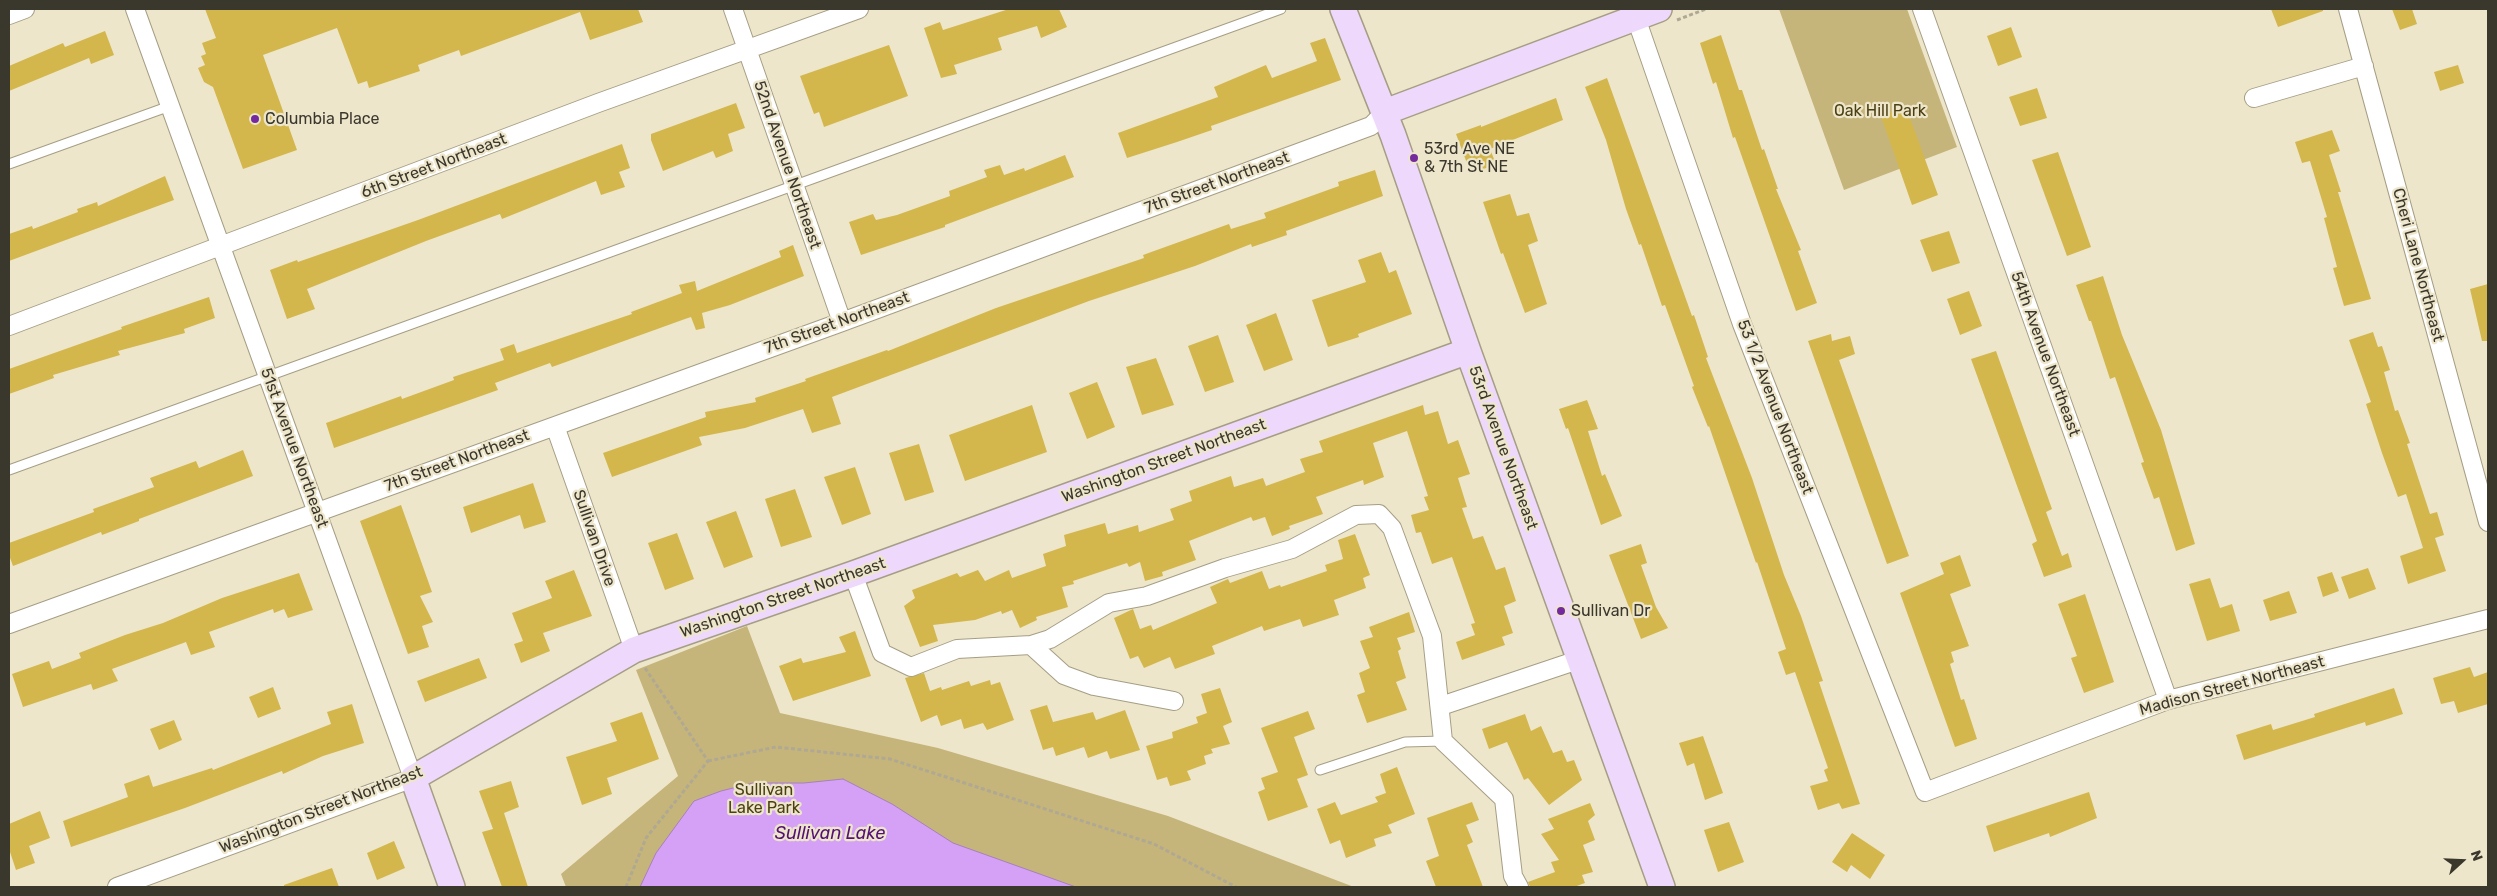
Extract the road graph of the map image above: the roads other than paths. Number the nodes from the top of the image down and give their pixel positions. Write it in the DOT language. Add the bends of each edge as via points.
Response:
graph roads {
  1 [pos="25,9"];
  2 [pos="135,9"];
  3 [pos="732,9"];
  4 [pos="859,9"];
  5 [pos="1281,9"];
  6 [pos="1343,9"];
  7 [pos="1922,9"];
  8 [pos="2348,9"];
  9 [pos="1648,13"];
  10 [pos="9,15"];
  11 [pos="747,50"];
  12 [pos="2364,66"];
  13 [pos="2254,98"];
  14 [pos="170,106"];
  15 [pos="1385,112"];
  16 [pos="9,164"];
  17 [pos="794,186"];
  18 [pos="220,246"];
  19 [pos="842,322"];
  20 [pos="9,326"];
  21 [pos="1468,351"];
  22 [pos="268,376"];
  23 [pos="555,426"];
  24 [pos="9,470"];
  25 [pos="317,512"];
  26 [pos="2488,522"];
  27 [pos="853,574"];
  28 [pos="2488,619"];
  29 [pos="9,624"];
  30 [pos="1031,645"];
  31 [pos="634,650"];
  32 [pos="1581,659"];
  33 [pos="2168,700"];
  34 [pos="1174,701"];
  35 [pos="1441,706"];
  36 [pos="1443,741"];
  37 [pos="1320,770"];
  38 [pos="413,778"];
  39 [pos="1925,792"];
  40 [pos="117,887"];
  41 [pos="452,887"];
  42 [pos="1519,887"];
  43 [pos="1662,887"];
  1 -- 10 [label="street"];
  2 -- 14 [label="street, 51st Avenue Northeast"];
  3 -- 11 [label="street, 52nd Avenue Northeast"];
  4 -- 11 [label="street, 6th Street Northeast"];
  5 -- 17 [label="lane"];
  6 -- 15 [label="street, 53rd Avenue Northeast"];
  7 -- 33 [label="street, 54th Avenue Northeast"];
  8 -- 12 [label="street, Cheri Lane Northeast"];
  9 -- 15 [label="street, 7th Street Northeast"];
  9 -- 39 [label="street, 53 1/2 Avenue Northeast" via="1742,324"];
  11 -- 17 [label="street, 52nd Avenue Northeast"];
  11 -- 18 [label="street, 6th Street Northeast"];
  12 -- 13 [label="street"];
  12 -- 26 [label="street, Cheri Lane Northeast"];
  14 -- 16 [label="lane"];
  14 -- 18 [label="street, 51st Avenue Northeast"];
  15 -- 19 [label="street, 7th Street Northeast" via="1371,126"];
  15 -- 21 [label="street, 53rd Avenue Northeast"];
  17 -- 19 [label="street, 52nd Avenue Northeast"];
  17 -- 22 [label="lane"];
  18 -- 20 [label="street, 6th Street Northeast"];
  18 -- 22 [label="street, 51st Avenue Northeast"];
  19 -- 23 [label="street, 7th Street Northeast"];
  21 -- 27 [label="street, Washington Street Northeast"];
  21 -- 32 [label="street, 53rd Avenue Northeast"];
  22 -- 24 [label="lane"];
  22 -- 25 [label="street, 51st Avenue Northeast"];
  23 -- 25 [label="street, 7th Street Northeast"];
  23 -- 31 [label="street, Sullivan Drive"];
  25 -- 29 [label="street, 7th Street Northeast"];
  25 -- 38 [label="street, 51st Avenue Northeast"];
  27 -- 30 [label="street" via="882,653 910,667 958,649"];
  27 -- 31 [label="street, Washington Street Northeast"];
  28 -- 33 [label="street, Madison Street Northeast"];
  30 -- 34 [label="street" via="1064,675 1094,686"];
  30 -- 35 [label="street" via="1050,639 1109,603 1146,596 1292,549 1356,515 1378,514 1392,528 1432,636"];
  31 -- 38 [label="street, Washington Street Northeast"];
  32 -- 35 [label="street"];
  32 -- 43 [label="street, 53rd Avenue Northeast"];
  33 -- 39 [label="street, Madison Street Northeast"];
  35 -- 36 [label="street"];
  36 -- 37 [label="lane" via="1405,742"];
  36 -- 42 [label="street" via="1504,799 1513,876"];
  38 -- 40 [label="street, Washington Street Northeast"];
  38 -- 41 [label="street, 51st Avenue Northeast"];
}
